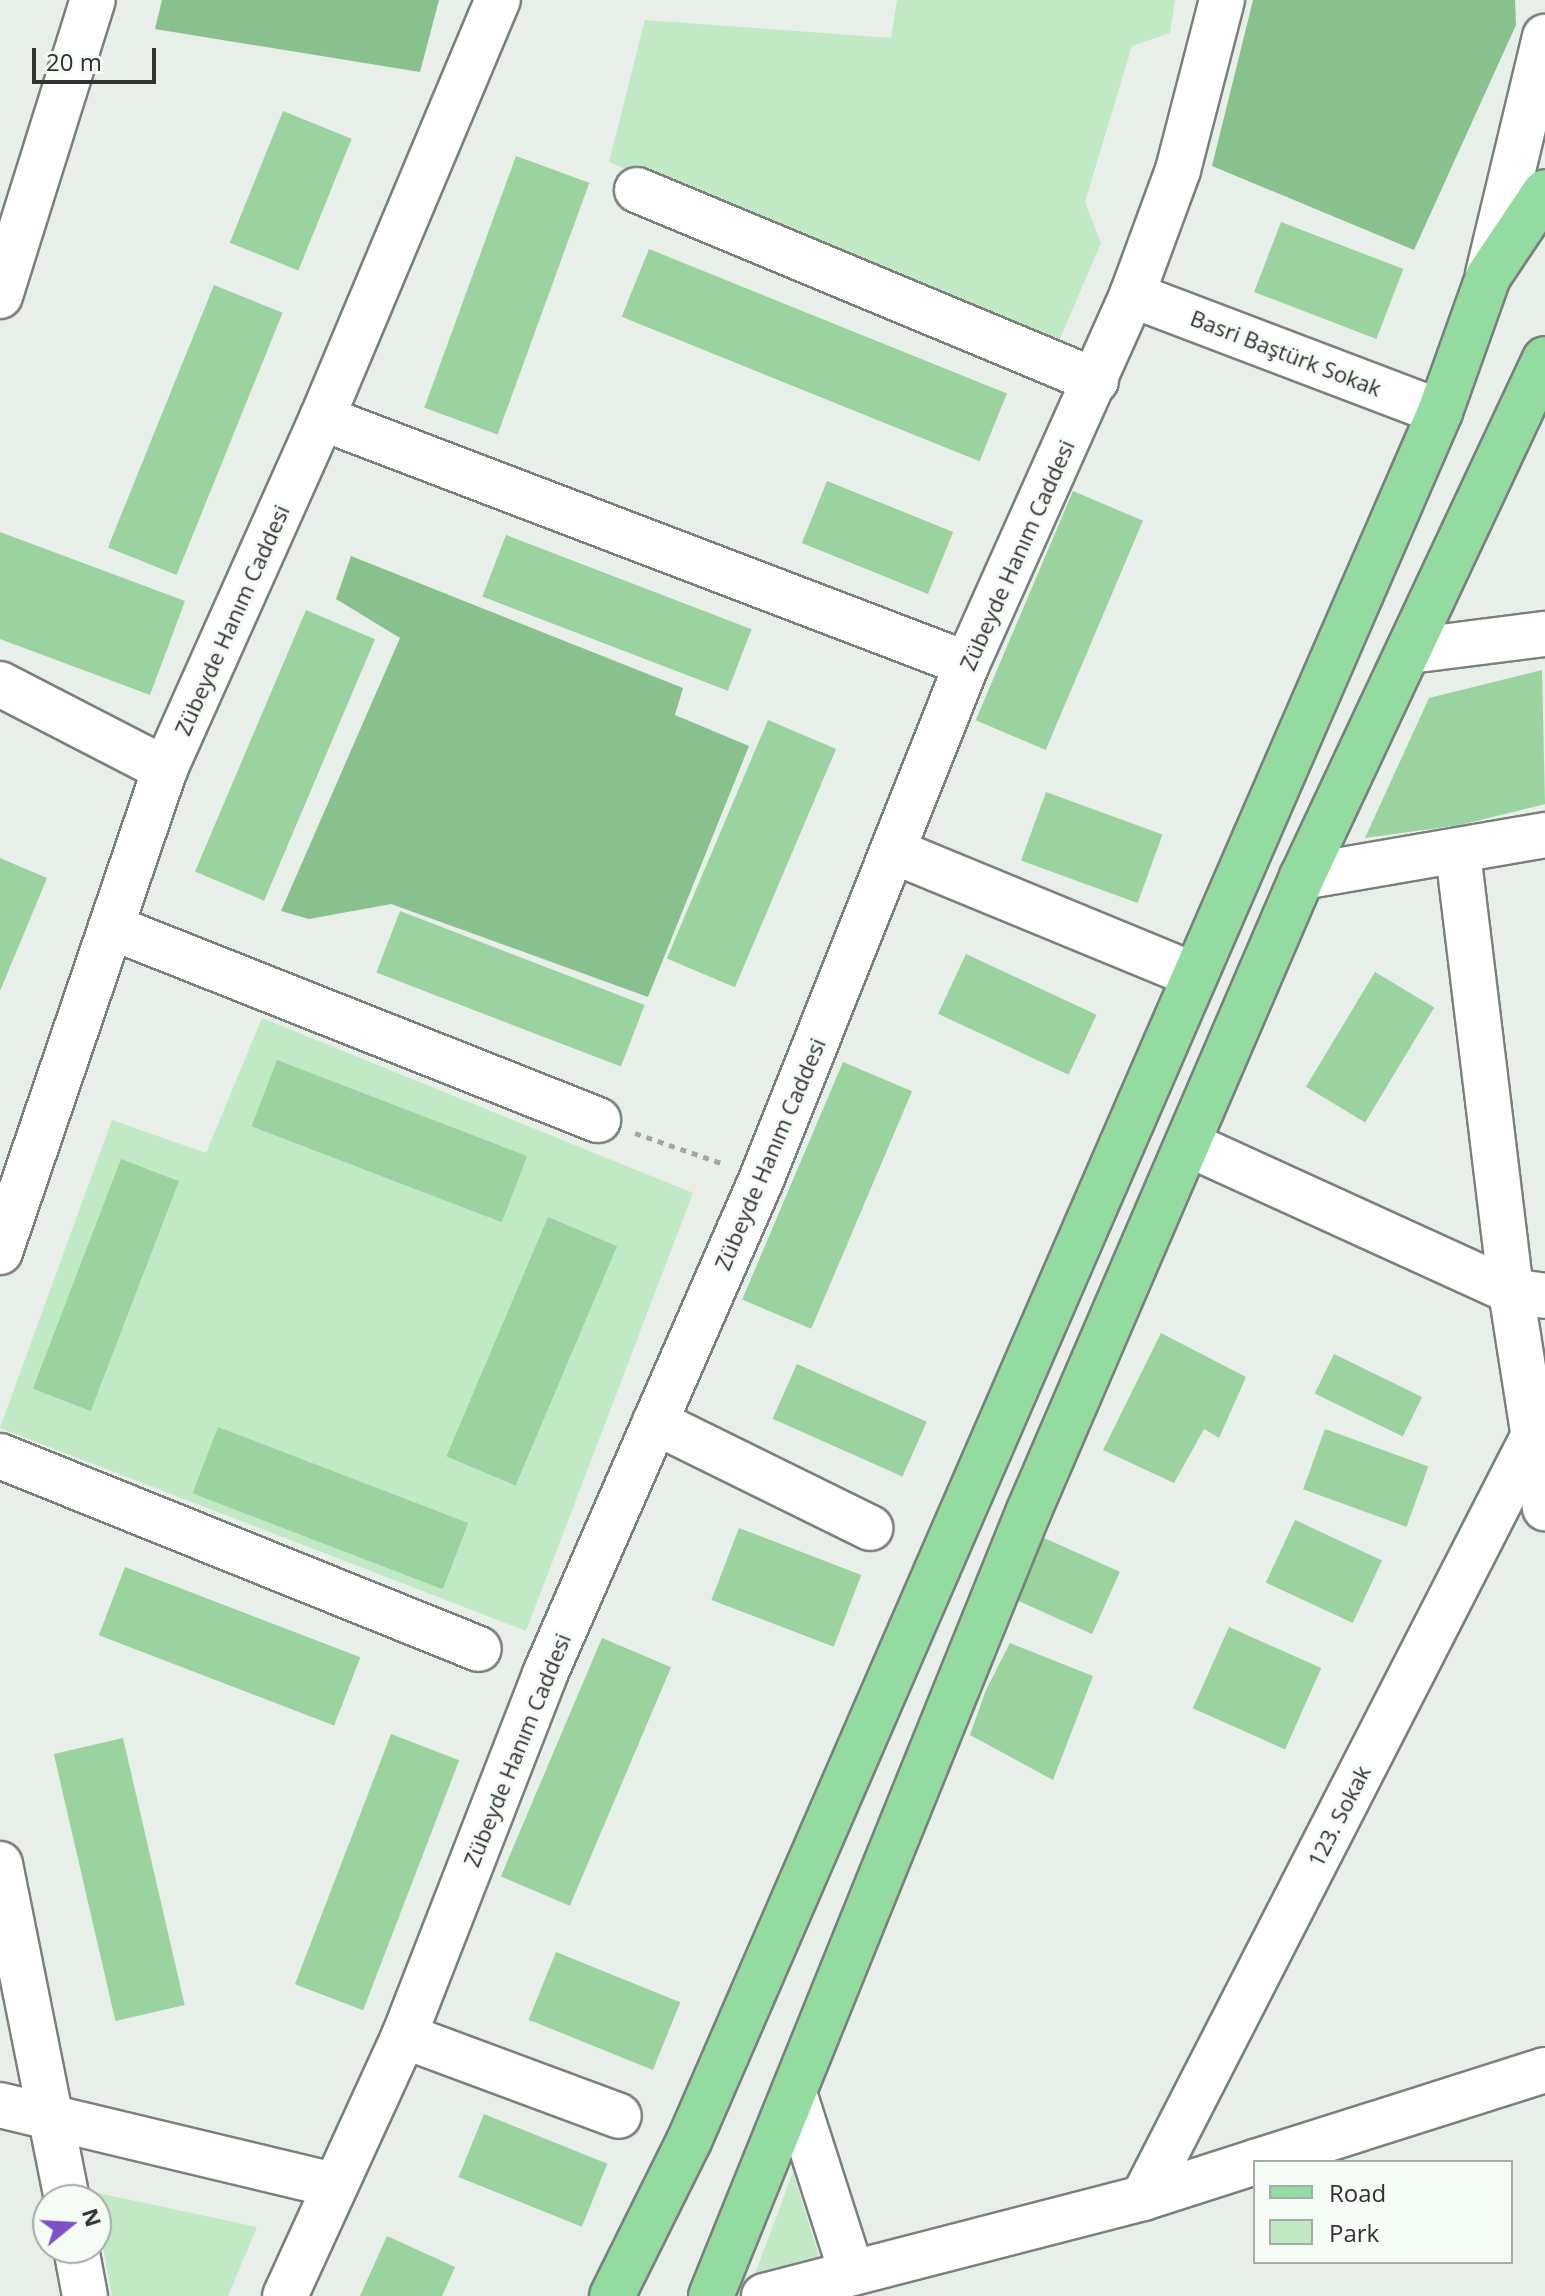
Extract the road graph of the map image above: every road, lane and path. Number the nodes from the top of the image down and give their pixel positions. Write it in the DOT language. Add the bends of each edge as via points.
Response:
graph roads {
  1 [pos="93,0"];
  2 [pos="498,0"];
  3 [pos="1222,0"];
  4 [pos="1545,37"];
  5 [pos="637,190"];
  6 [pos="1545,192"];
  7 [pos="1488,277"];
  8 [pos="1132,295"];
  9 [pos="0,296"];
  10 [pos="1545,359"];
  11 [pos="1096,381"];
  12 [pos="1440,412"];
  13 [pos="322,418"];
  14 [pos="1545,634"];
  15 [pos="1410,651"];
  16 [pos="967,664"];
  17 [pos="0,684"];
  18 [pos="165,769"];
  19 [pos="1545,835"];
  20 [pos="893,851"];
  21 [pos="1458,853"];
  22 [pos="1302,877"];
  23 [pos="111,927"];
  24 [pos="1194,975"];
  25 [pos="598,1120"];
  26 [pos="1188,1144"];
  27 [pos="762,1178"];
  28 [pos="0,1252"];
  29 [pos="1528,1293"];
  30 [pos="1536,1412"];
  31 [pos="655,1422"];
  32 [pos="0,1456"];
  33 [pos="1545,1508"];
  34 [pos="870,1528"];
  35 [pos="479,1649"];
  36 [pos="0,1864"];
  37 [pos="404,2036"];
  38 [pos="1545,2070"];
  39 [pos="794,2093"];
  40 [pos="0,2105"];
  41 [pos="619,2116"];
  42 [pos="52,2117"];
  43 [pos="1261,2160"];
  44 [pos="1253,2163"];
  45 [pos="64,2184"];
  46 [pos="334,2185"];
  47 [pos="1143,2198"];
  48 [pos="79,2264"];
  49 [pos="851,2271"];
  50 [pos="85,2296"];
  51 [pos="285,2296"];
  52 [pos="612,2296"];
  53 [pos="711,2296"];
  54 [pos="764,2296"];
  1 -- 9 [label="street"];
  2 -- 13 [label="street, Zübeyde Hanım Caddesi"];
  3 -- 8 [label="street, Zübeyde Hanım Caddesi" via="1178,170"];
  4 -- 7 [label="street"];
  5 -- 11 [label="street"];
  6 -- 7 [label="main road"];
  7 -- 12 [label="main road"];
  8 -- 11 [label="street, Zübeyde Hanım Caddesi"];
  8 -- 12 [label="street, Basri Baştürk Sokak"];
  10 -- 15 [label="main road"];
  11 -- 16 [label="street, Zübeyde Hanım Caddesi"];
  12 -- 24 [label="main road"];
  13 -- 16 [label="street"];
  13 -- 18 [label="street, Zübeyde Hanım Caddesi"];
  14 -- 15 [label="street"];
  15 -- 22 [label="main road"];
  16 -- 20 [label="street, Zübeyde Hanım Caddesi"];
  17 -- 18 [label="street"];
  18 -- 23 [label="street, Zübeyde Hanım Caddesi"];
  19 -- 21 [label="street"];
  20 -- 24 [label="street"];
  20 -- 27 [label="street, Zübeyde Hanım Caddesi"];
  21 -- 22 [label="street"];
  21 -- 29 [label="street"];
  22 -- 26 [label="main road"];
  23 -- 25 [label="street"];
  23 -- 28 [label="street, Zübeyde Hanım Caddesi"];
  24 -- 52 [label="main road" via="689,2141"];
  25 -- 27 [label="path"];
  26 -- 29 [label="street"];
  26 -- 39 [label="main road" via="1028,1513"];
  27 -- 31 [label="street, Zübeyde Hanım Caddesi"];
  29 -- 30 [label="street"];
  30 -- 33 [label="street"];
  30 -- 47 [label="street, 123. Sokak"];
  31 -- 34 [label="street"];
  31 -- 37 [label="street, Zübeyde Hanım Caddesi" via="545,1674"];
  32 -- 35 [label="street"];
  36 -- 42 [label="street"];
  37 -- 41 [label="street"];
  37 -- 46 [label="street, Zübeyde Hanım Caddesi"];
  38 -- 43 [label="street"];
  39 -- 49 [label="street"];
  39 -- 53 [label="main road"];
  40 -- 42 [label="street"];
  42 -- 45 [label="street"];
  42 -- 46 [label="street"];
  44 -- 47 [label="street"];
  46 -- 51 [label="street, Zübeyde Hanım Caddesi"];
  47 -- 49 [label="street"];
  48 -- 50 [label="street"];
  49 -- 54 [label="street"];
}
